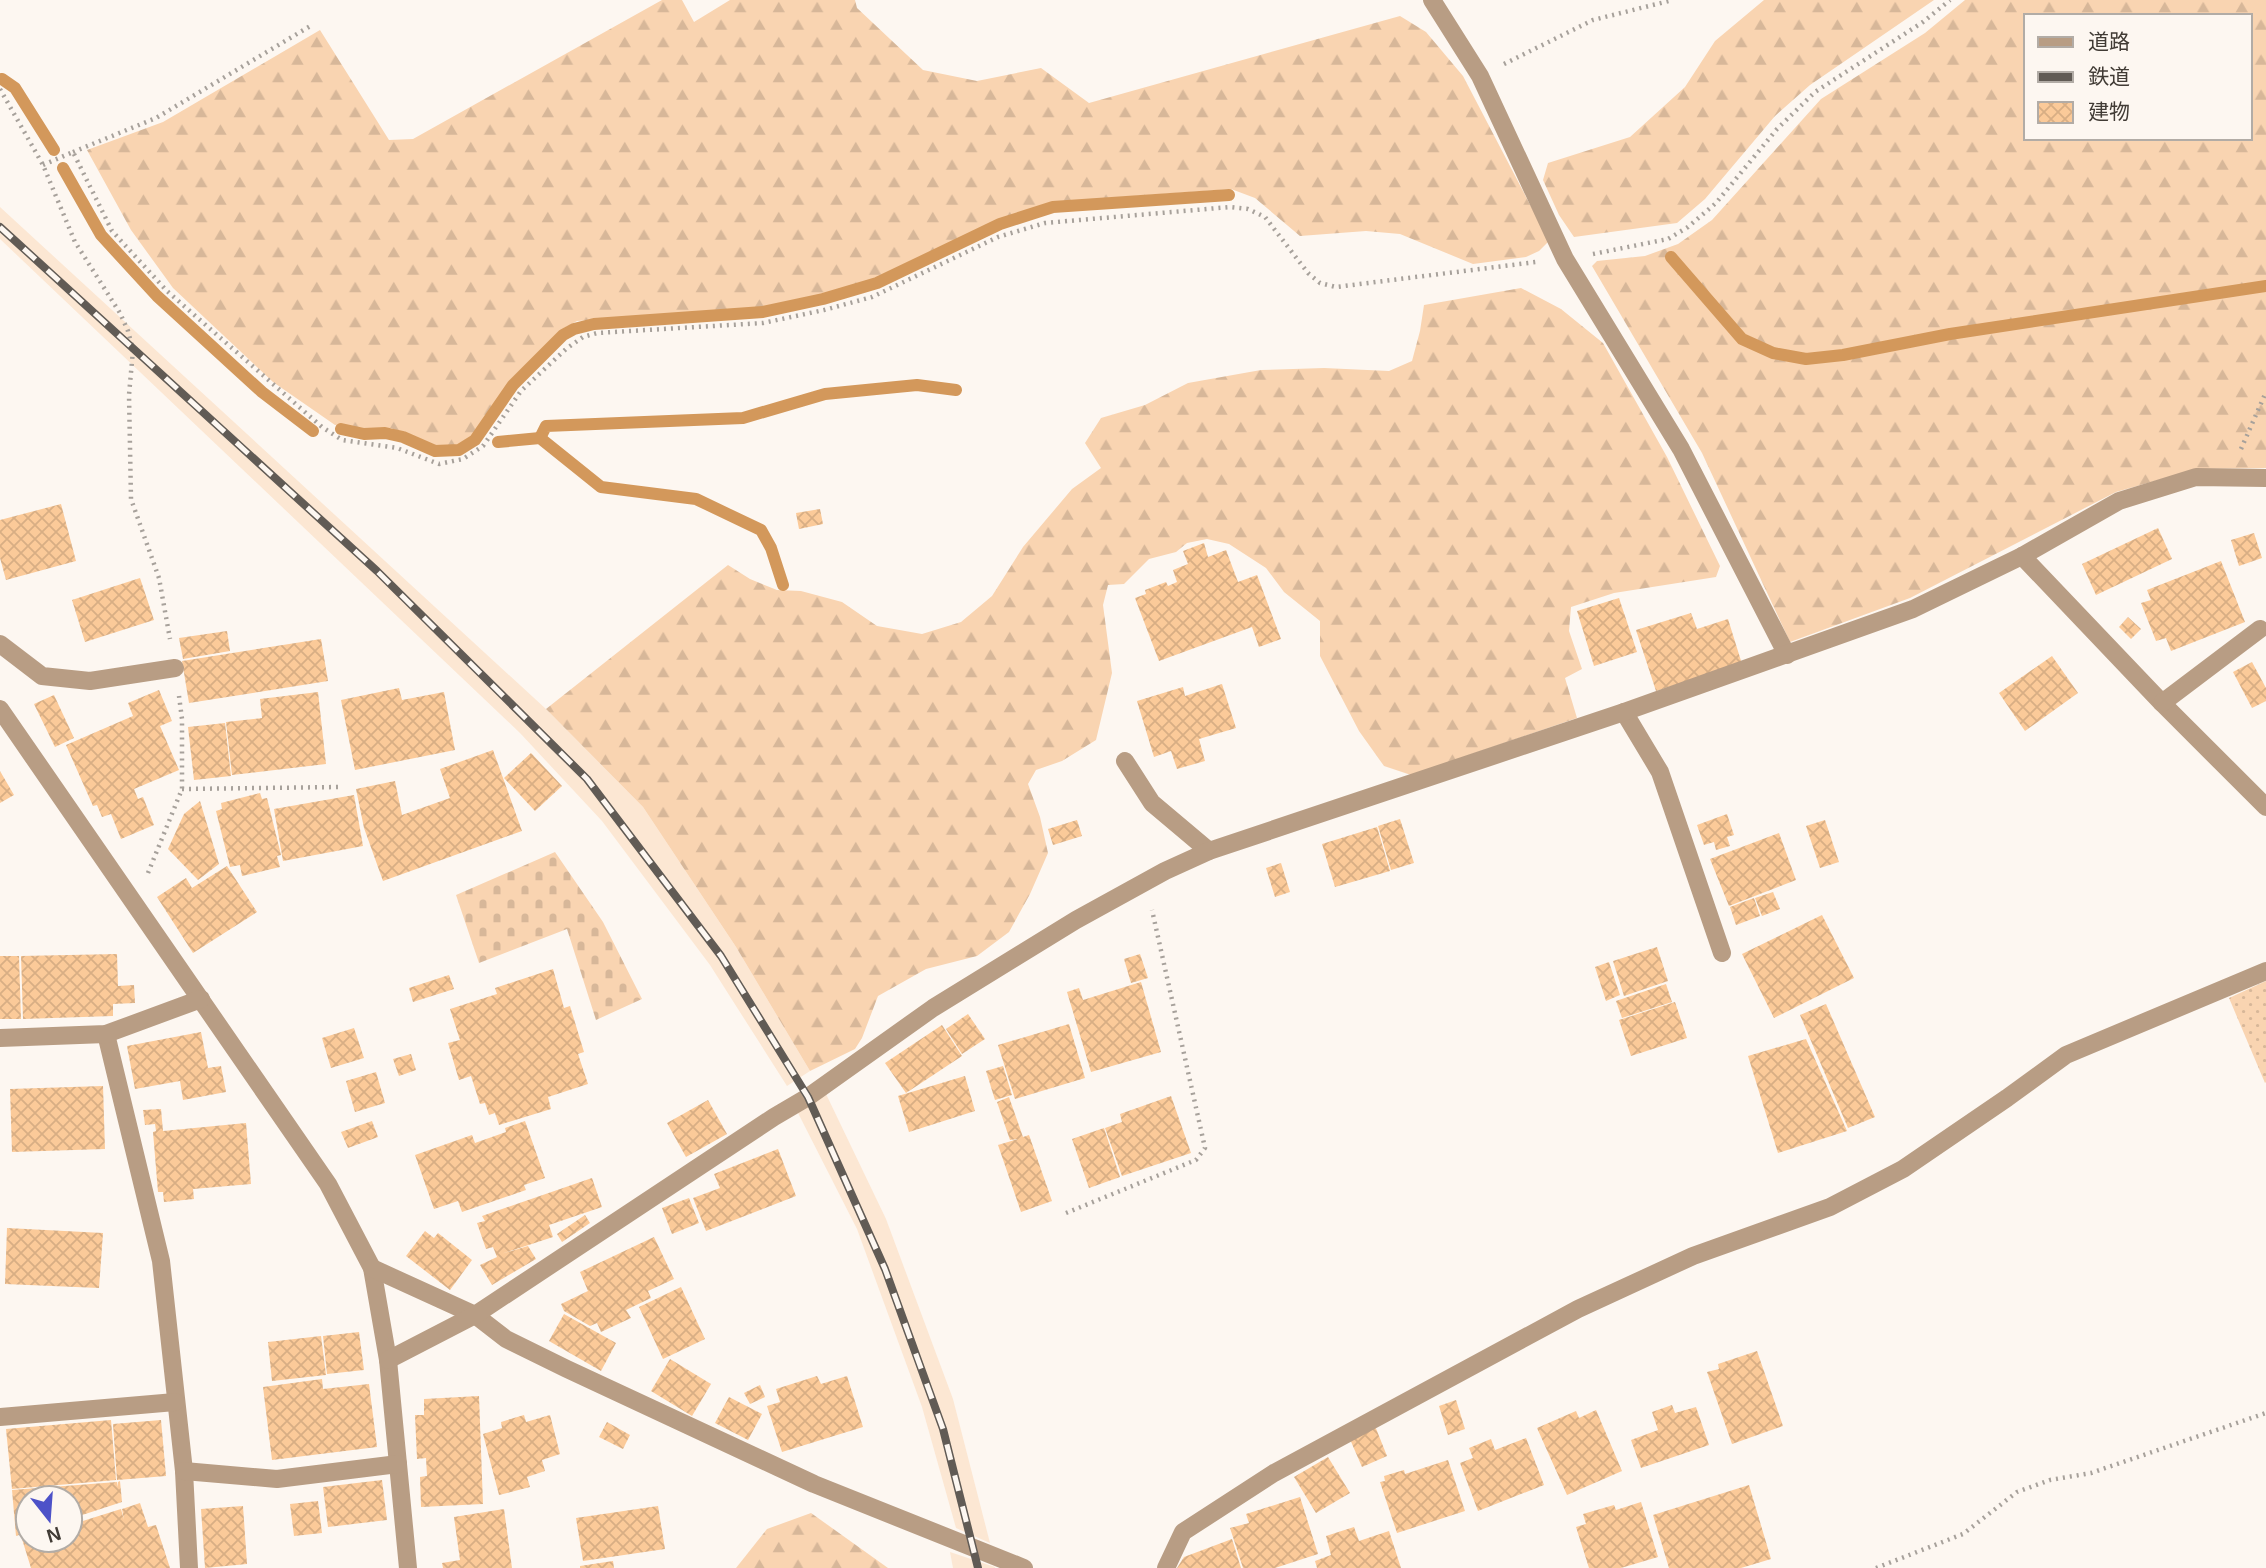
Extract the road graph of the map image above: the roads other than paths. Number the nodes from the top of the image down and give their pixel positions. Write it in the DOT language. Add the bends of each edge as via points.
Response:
graph roads {
  1 [pos="1432,0"];
  2 [pos="2266,478"];
  3 [pos="2022,556"];
  4 [pos="2260,629"];
  5 [pos="0,644"];
  6 [pos="1787,655"];
  7 [pos="175,668"];
  8 [pos="2162,703"];
  9 [pos="0,709"];
  10 [pos="1624,712"];
  11 [pos="1125,761"];
  12 [pos="2266,807"];
  13 [pos="1209,850"];
  14 [pos="1721,953"];
  15 [pos="2266,971"];
  16 [pos="201,999"];
  17 [pos="106,1034"];
  18 [pos="0,1038"];
  19 [pos="372,1268"];
  20 [pos="475,1315"];
  21 [pos="388,1360"];
  22 [pos="175,1402"];
  23 [pos="0,1417"];
  24 [pos="398,1464"];
  25 [pos="184,1471"];
  26 [pos="190,1568"];
  27 [pos="408,1568"];
  28 [pos="1024,1568"];
  29 [pos="1166,1568"];
  1 -- 6 [label="street" via="1480,76 1565,259 1681,449"];
  2 -- 3 [label="street" via="2196,477 2119,501"];
  3 -- 6 [label="street" via="1913,609"];
  3 -- 8 [label="street"];
  4 -- 8 [label="street"];
  5 -- 7 [label="street" via="42,676 90,681"];
  6 -- 10 [label="street"];
  8 -- 12 [label="street"];
  9 -- 16 [label="street"];
  10 -- 13 [label="street"];
  10 -- 14 [label="street" via="1660,772"];
  11 -- 13 [label="street" via="1152,803"];
  13 -- 20 [label="street" via="1076,920 933,1008 808,1097"];
  15 -- 29 [label="street" via="2066,1055 1903,1169 1830,1207 1693,1256 1578,1309 1286,1466 1183,1532"];
  16 -- 17 [label="street"];
  16 -- 19 [label="street" via="328,1184"];
  17 -- 18 [label="street"];
  17 -- 22 [label="street" via="161,1261"];
  19 -- 20 [label="street"];
  19 -- 21 [label="street"];
  20 -- 21 [label="street"];
  20 -- 28 [label="street" via="506,1339 814,1484"];
  21 -- 24 [label="street"];
  22 -- 23 [label="street"];
  22 -- 25 [label="street"];
  24 -- 25 [label="street" via="277,1479"];
  24 -- 27 [label="street"];
  25 -- 26 [label="street"];
}
